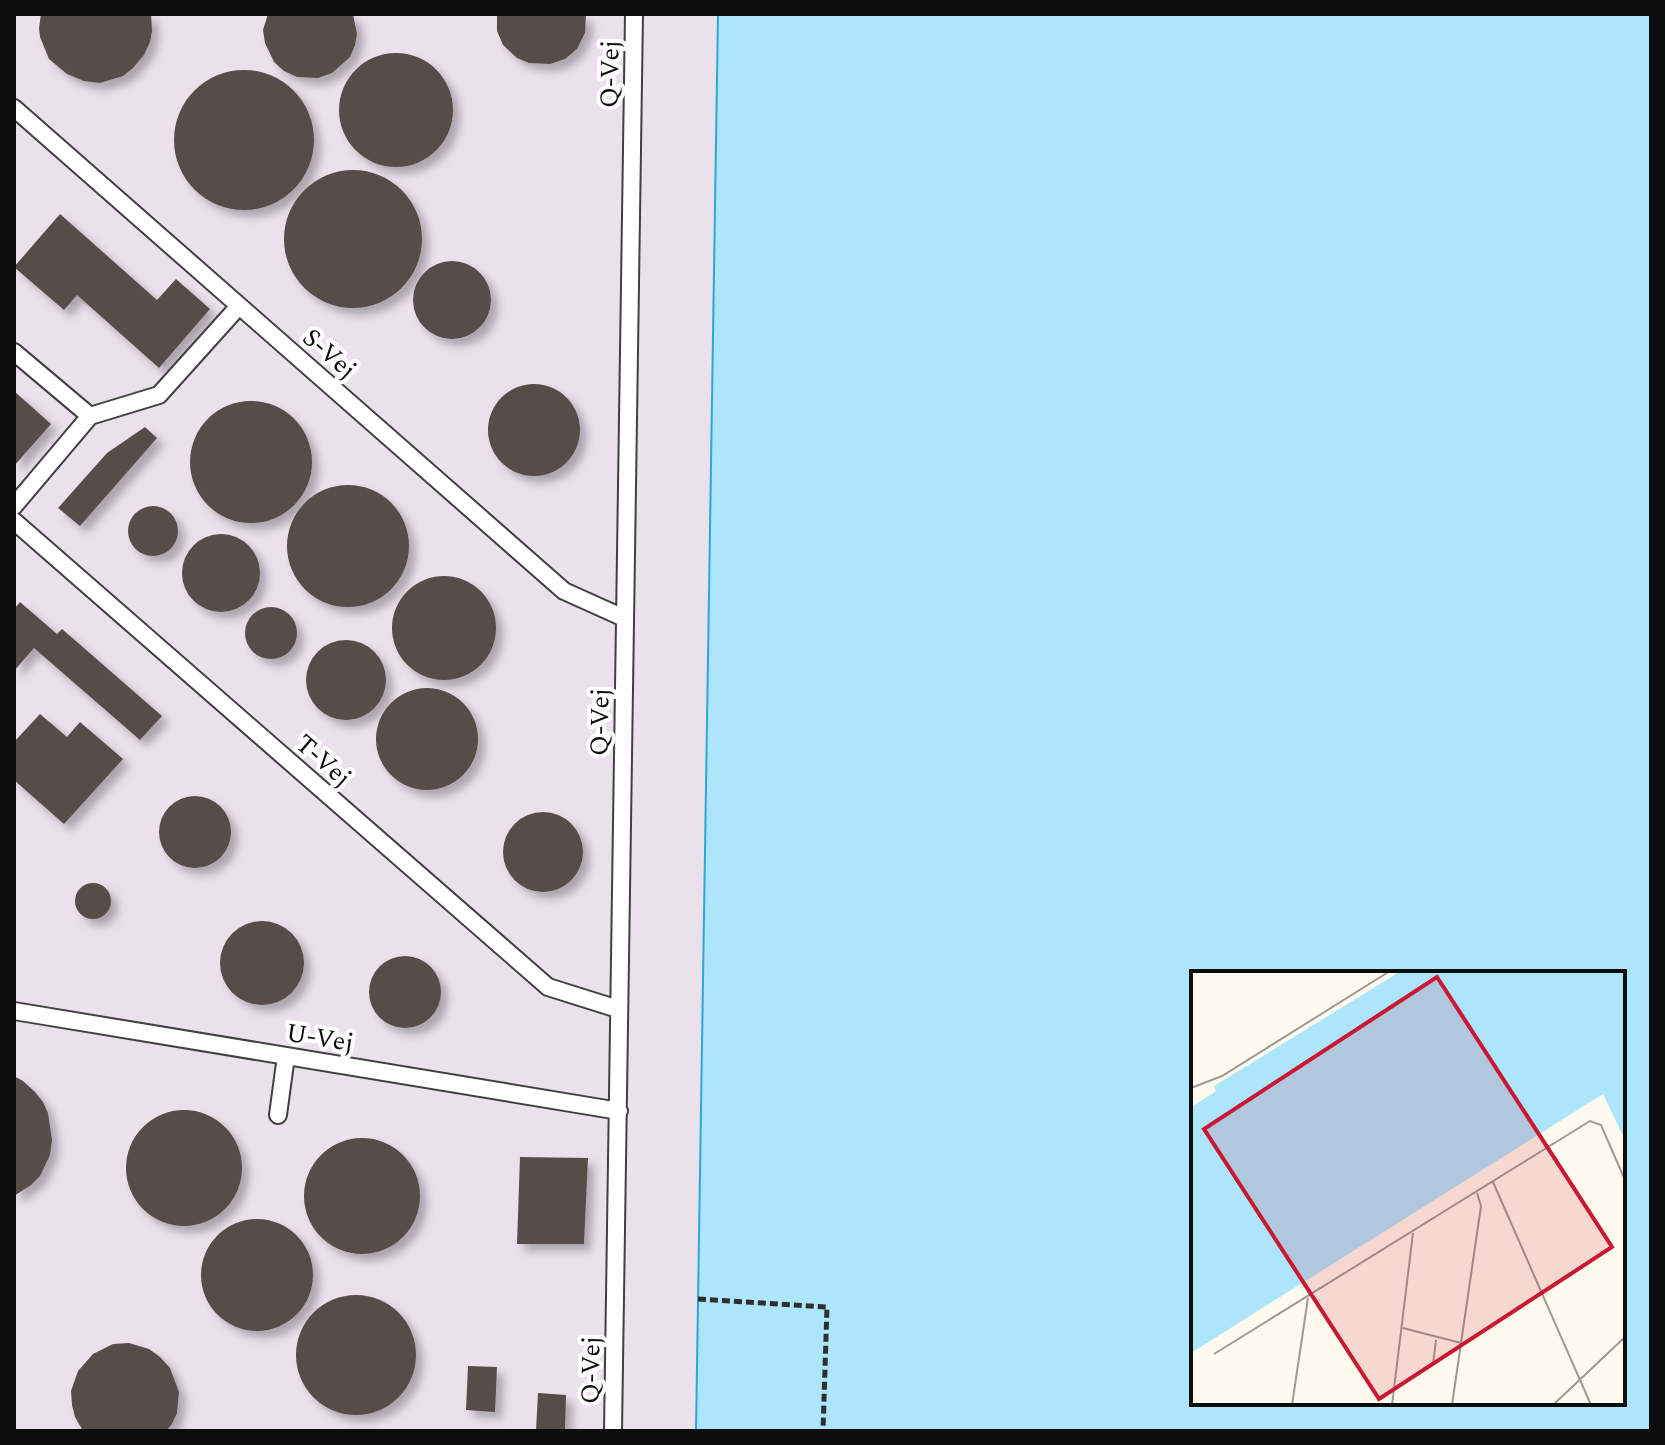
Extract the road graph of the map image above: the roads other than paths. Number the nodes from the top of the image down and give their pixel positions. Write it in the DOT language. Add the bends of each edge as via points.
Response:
graph roads {
  1 [pos="634,14"];
  2 [pos="14,108"];
  3 [pos="239,306"];
  4 [pos="14,352"];
  5 [pos="90,416"];
  6 [pos="14,506"];
  7 [pos="14,521"];
  8 [pos="624,618"];
  9 [pos="618,1009"];
  10 [pos="14,1011"];
  11 [pos="286,1056"];
  12 [pos="619,1111"];
  13 [pos="278,1115"];
  14 [pos="613,1431"];
  1 -- 8 [label="lane, Q-Vej"];
  2 -- 3 [label="lane, S-Vej"];
  3 -- 5 [label="lane" via="159,395"];
  3 -- 8 [label="lane, S-Vej" via="564,591"];
  4 -- 5 [label="lane"];
  5 -- 6 [label="lane"];
  7 -- 9 [label="lane, T-Vej" via="548,987"];
  8 -- 9 [label="lane, Q-Vej"];
  9 -- 12 [label="lane, Q-Vej"];
  10 -- 11 [label="lane, U-Vej"];
  11 -- 12 [label="lane, U-Vej"];
  11 -- 13 [label="lane"];
  12 -- 14 [label="lane, Q-Vej"];
}
